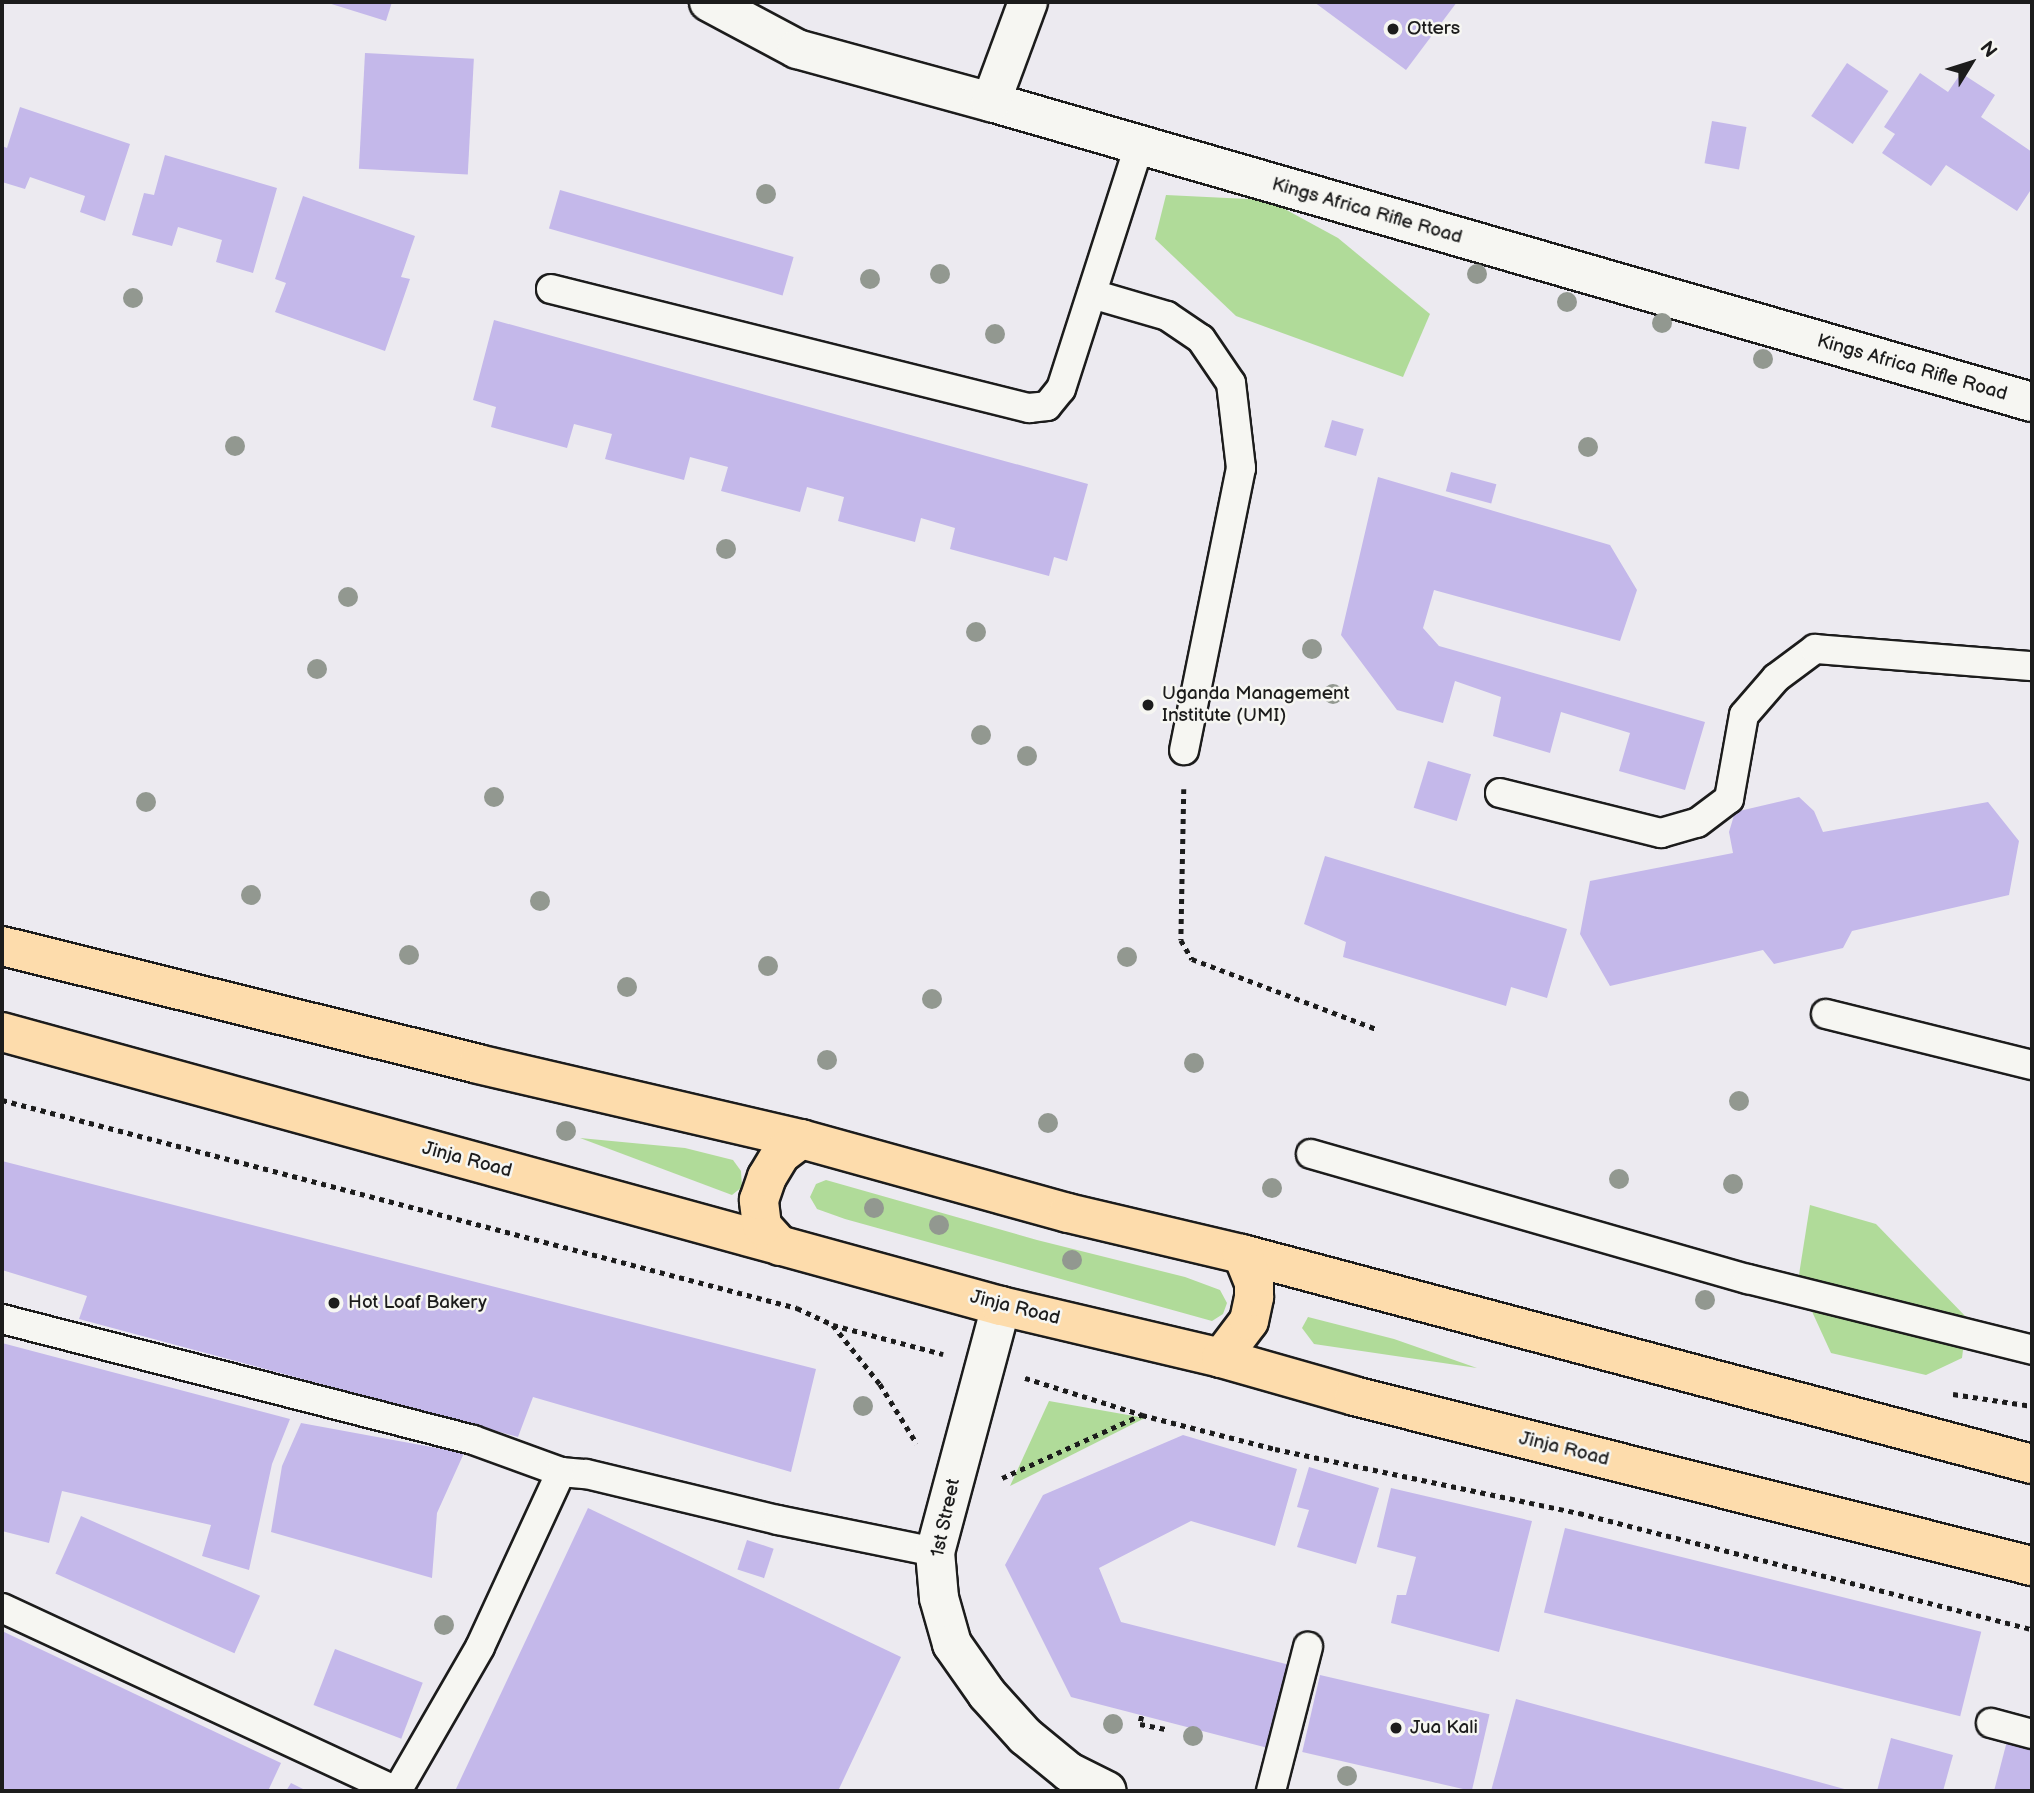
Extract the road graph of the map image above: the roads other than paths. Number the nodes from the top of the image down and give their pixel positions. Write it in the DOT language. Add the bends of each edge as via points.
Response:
graph roads {
  1 [pos="709,2"];
  2 [pos="1028,2"];
  3 [pos="991,102"];
  4 [pos="1139,146"];
  5 [pos="551,289"];
  6 [pos="1093,294"];
  7 [pos="2032,402"];
  8 [pos="2032,666"];
  9 [pos="1184,750"];
  10 [pos="1500,793"];
  11 [pos="2,947"];
  12 [pos="1826,1014"];
  13 [pos="2,1032"];
  14 [pos="2032,1065"];
  15 [pos="801,1139"];
  16 [pos="1311,1154"];
  17 [pos="780,1246"];
  18 [pos="1242,1254"];
  19 [pos="1001,1306"];
  20 [pos="2,1319"];
  21 [pos="2032,1350"];
  22 [pos="1221,1359"];
  23 [pos="2032,1464"];
  24 [pos="561,1472"];
  25 [pos="935,1552"];
  26 [pos="2032,1566"];
  27 [pos="2,1608"];
  28 [pos="1308,1647"];
  29 [pos="1991,1723"];
  30 [pos="2032,1734"];
  31 [pos="1107,1791"];
  32 [pos="1271,1791"];
  1 -- 3 [label="street, Kings Africa Rifle Road" via="797,49"];
  2 -- 3 [label="street"];
  3 -- 4 [label="street, Kings Africa Rifle Road"];
  4 -- 6 [label="lane"];
  4 -- 7 [label="street, Kings Africa Rifle Road"];
  5 -- 6 [label="lane" via="1029,408 1047,406 1061,389"];
  6 -- 9 [label="lane" via="1167,316 1201,339 1231,383 1241,468"];
  8 -- 10 [label="lane" via="1815,649 1776,678 1744,715 1729,799 1697,824 1661,833"];
  11 -- 15 [label="highway" via="478,1065"];
  12 -- 14 [label="lane"];
  13 -- 17 [label="highway, Jinja Road"];
  15 -- 17 [label="highway" via="780,1154 759,1200 762,1226"];
  15 -- 18 [label="highway" via="1068,1213"];
  16 -- 21 [label="lane" via="1748,1279"];
  17 -- 19 [label="highway, Jinja Road"];
  18 -- 22 [label="highway" via="1254,1283 1254,1297 1249,1321"];
  18 -- 23 [label="highway"];
  19 -- 22 [label="highway, Jinja Road"];
  19 -- 25 [label="street, 1st Street"];
  20 -- 24 [label="lane" via="473,1440"];
  22 -- 26 [label="highway, Jinja Road"];
  24 -- 25 [label="lane"];
  24 -- 27 [label="lane" via="480,1647 397,1791"];
  25 -- 31 [label="street, 1st Street" via="939,1598 952,1644 1025,1736 1069,1772"];
  28 -- 32 [label="lane"];
  29 -- 30 [label="lane"];
}
